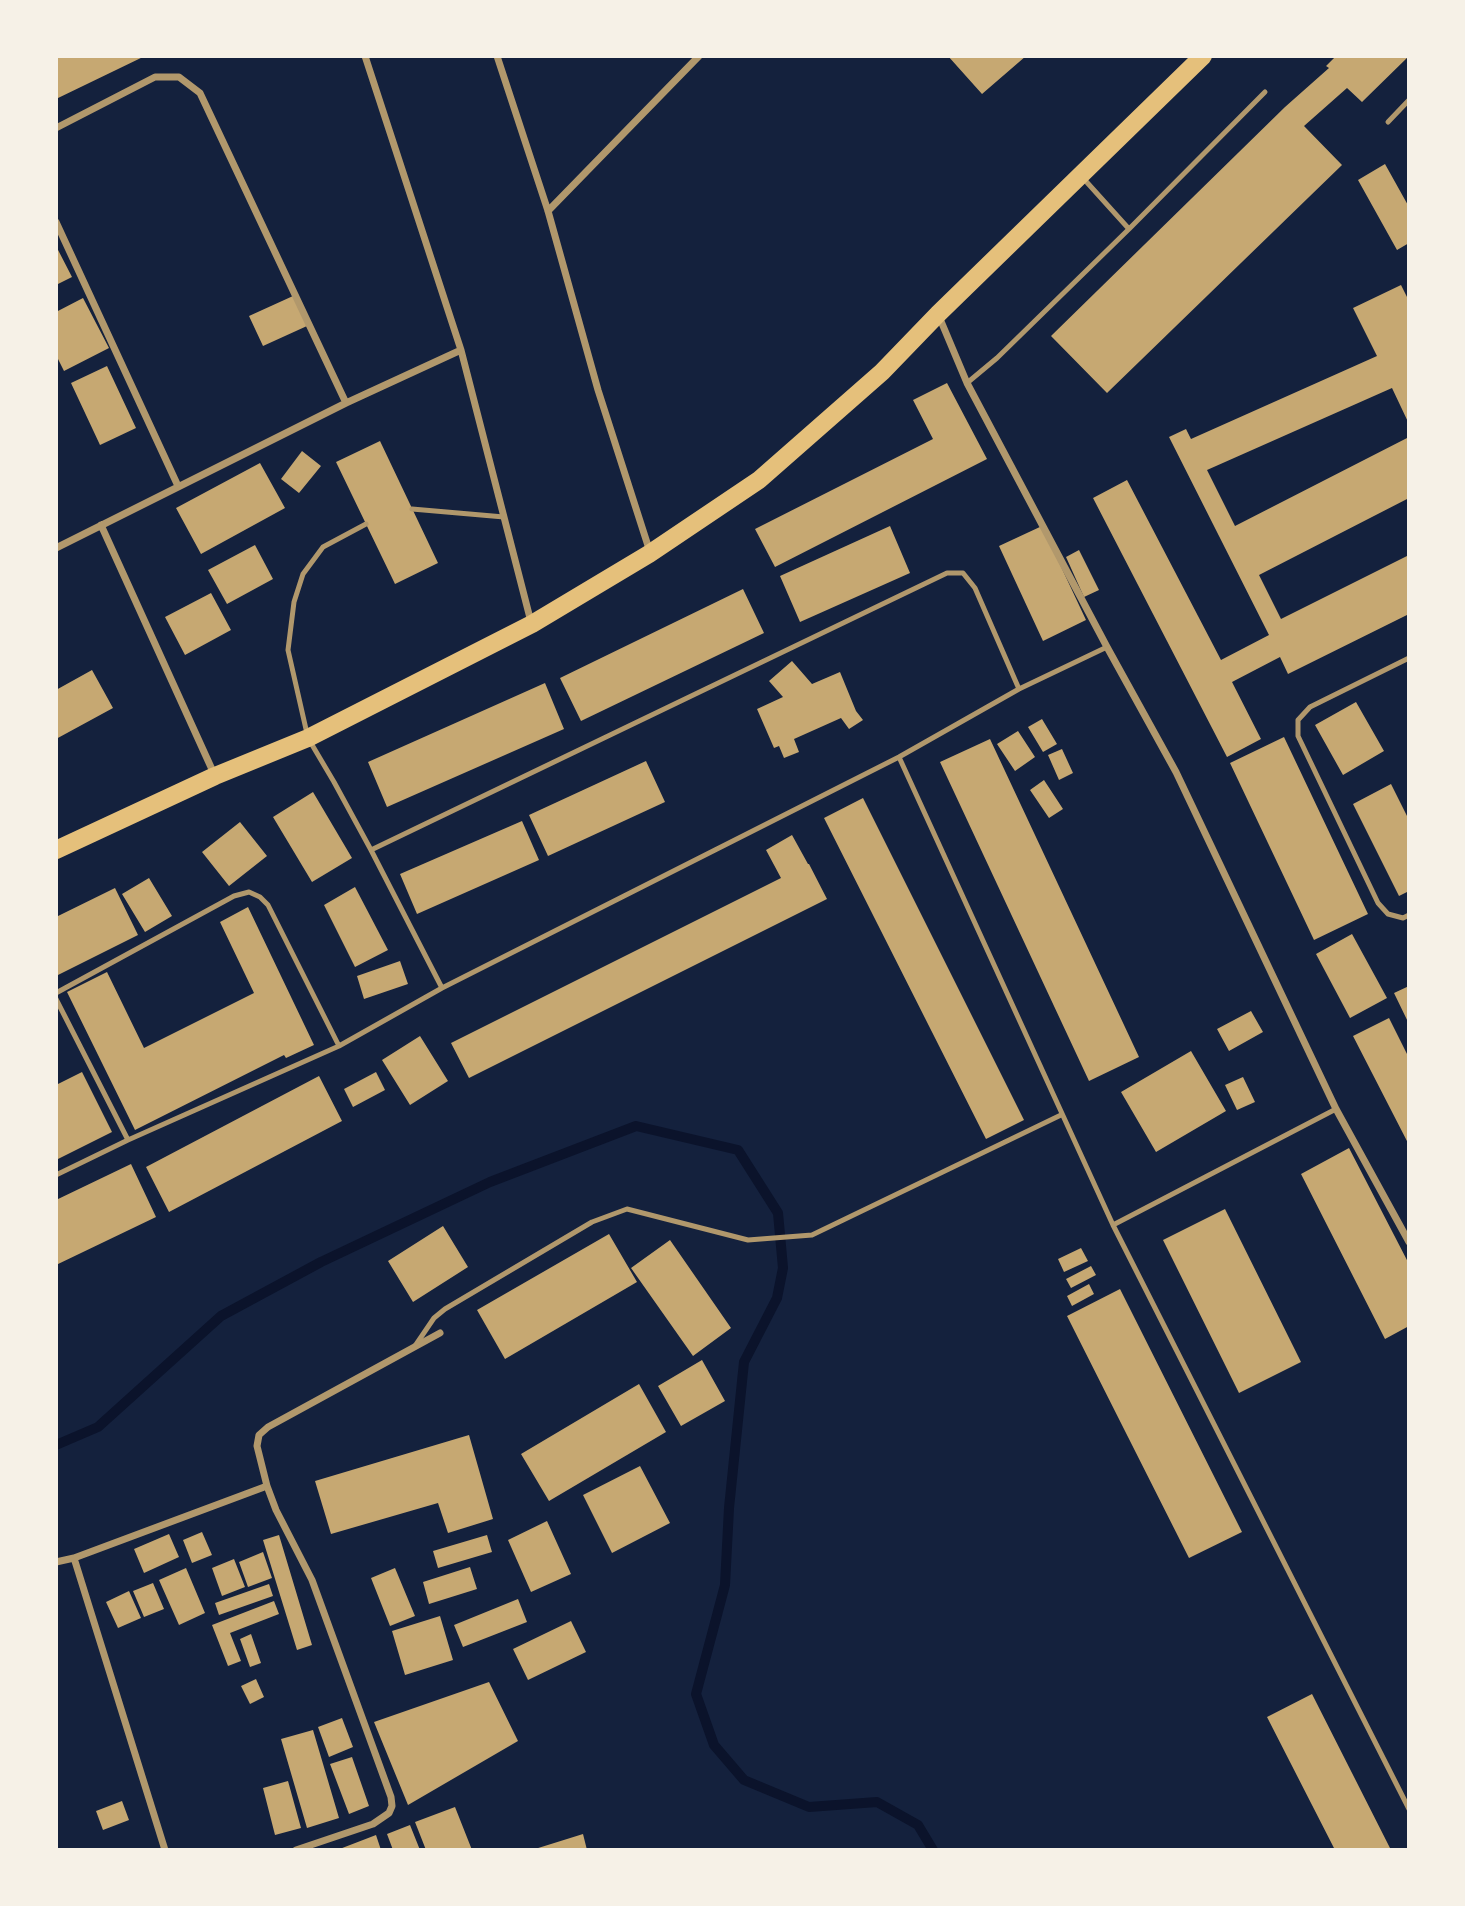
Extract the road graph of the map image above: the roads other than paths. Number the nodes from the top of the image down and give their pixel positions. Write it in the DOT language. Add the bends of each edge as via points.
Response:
graph roads {
  1 [pos="365,56"];
  2 [pos="497,56"];
  3 [pos="699,56"];
  4 [pos="1203,56"];
  5 [pos="1265,92"];
  6 [pos="1409,100"];
  7 [pos="1388,122"];
  8 [pos="56,128"];
  9 [pos="1081,175"];
  10 [pos="548,211"];
  11 [pos="56,222"];
  12 [pos="1129,229"];
  13 [pos="938,314"];
  14 [pos="461,350"];
  15 [pos="967,383"];
  16 [pos="346,403"];
  17 [pos="178,486"];
  18 [pos="412,509"];
  19 [pos="504,517"];
  20 [pos="366,524"];
  21 [pos="101,525"];
  22 [pos="56,548"];
  23 [pos="650,552"];
  24 [pos="532,624"];
  25 [pos="1107,647"];
  26 [pos="1409,658"];
  27 [pos="1019,690"];
  28 [pos="307,738"];
  29 [pos="899,757"];
  30 [pos="215,776"];
  31 [pos="56,850"];
  32 [pos="371,850"];
  33 [pos="1409,915"];
  34 [pos="442,988"];
  35 [pos="56,993"];
  36 [pos="56,999"];
  37 [pos="339,1046"];
  38 [pos="1336,1109"];
  39 [pos="1061,1115"];
  40 [pos="128,1140"];
  41 [pos="56,1175"];
  42 [pos="1112,1225"];
  43 [pos="1409,1242"];
  44 [pos="440,1334"];
  45 [pos="413,1348"];
  46 [pos="267,1486"];
  47 [pos="74,1558"];
  48 [pos="56,1562"];
  49 [pos="1409,1809"];
  50 [pos="165,1850"];
  51 [pos="296,1850"];
  1 -- 14 [label="street"];
  2 -- 10 [label="street"];
  3 -- 10 [label="street"];
  4 -- 9 [label="main road"];
  5 -- 12 [label="lane"];
  6 -- 7 [label="lane"];
  8 -- 16 [label="street" via="156,77 179,77 200,93"];
  9 -- 12 [label="lane"];
  9 -- 13 [label="main road"];
  10 -- 23 [label="street"];
  11 -- 17 [label="street"];
  12 -- 15 [label="lane"];
  13 -- 15 [label="street"];
  13 -- 23 [label="main road" via="883,372 759,480"];
  14 -- 16 [label="street"];
  14 -- 19 [label="street"];
  15 -- 25 [label="street"];
  16 -- 17 [label="street"];
  17 -- 21 [label="street"];
  18 -- 19 [label="lane"];
  19 -- 24 [label="street"];
  20 -- 28 [label="lane" via="323,547 303,574 295,602 288,650"];
  21 -- 22 [label="street"];
  21 -- 30 [label="street"];
  23 -- 24 [label="main road"];
  24 -- 28 [label="main road"];
  25 -- 27 [label="lane"];
  25 -- 38 [label="street" via="1176,772"];
  26 -- 33 [label="lane" via="1310,707 1298,720 1298,736 1378,903 1388,914 1403,919"];
  27 -- 29 [label="lane"];
  27 -- 32 [label="lane" via="975,589 963,573 947,573"];
  28 -- 30 [label="main road"];
  28 -- 32 [label="lane"];
  29 -- 34 [label="lane"];
  29 -- 39 [label="lane"];
  30 -- 31 [label="main road"];
  32 -- 34 [label="lane"];
  34 -- 37 [label="lane"];
  35 -- 37 [label="lane" via="249,892 268,905"];
  36 -- 40 [label="lane"];
  37 -- 40 [label="lane"];
  38 -- 42 [label="lane"];
  38 -- 43 [label="street"];
  39 -- 42 [label="lane"];
  39 -- 45 [label="lane" via="813,1235 748,1240 626,1209 592,1222 445,1309 433,1318"];
  40 -- 41 [label="lane"];
  42 -- 49 [label="lane"];
  44 -- 45 [label="street"];
  45 -- 46 [label="street" via="259,1435 257,1446"];
  46 -- 47 [label="street"];
  46 -- 51 [label="street" via="312,1580 392,1806 373,1824"];
  47 -- 48 [label="street"];
  47 -- 50 [label="street"];
}
